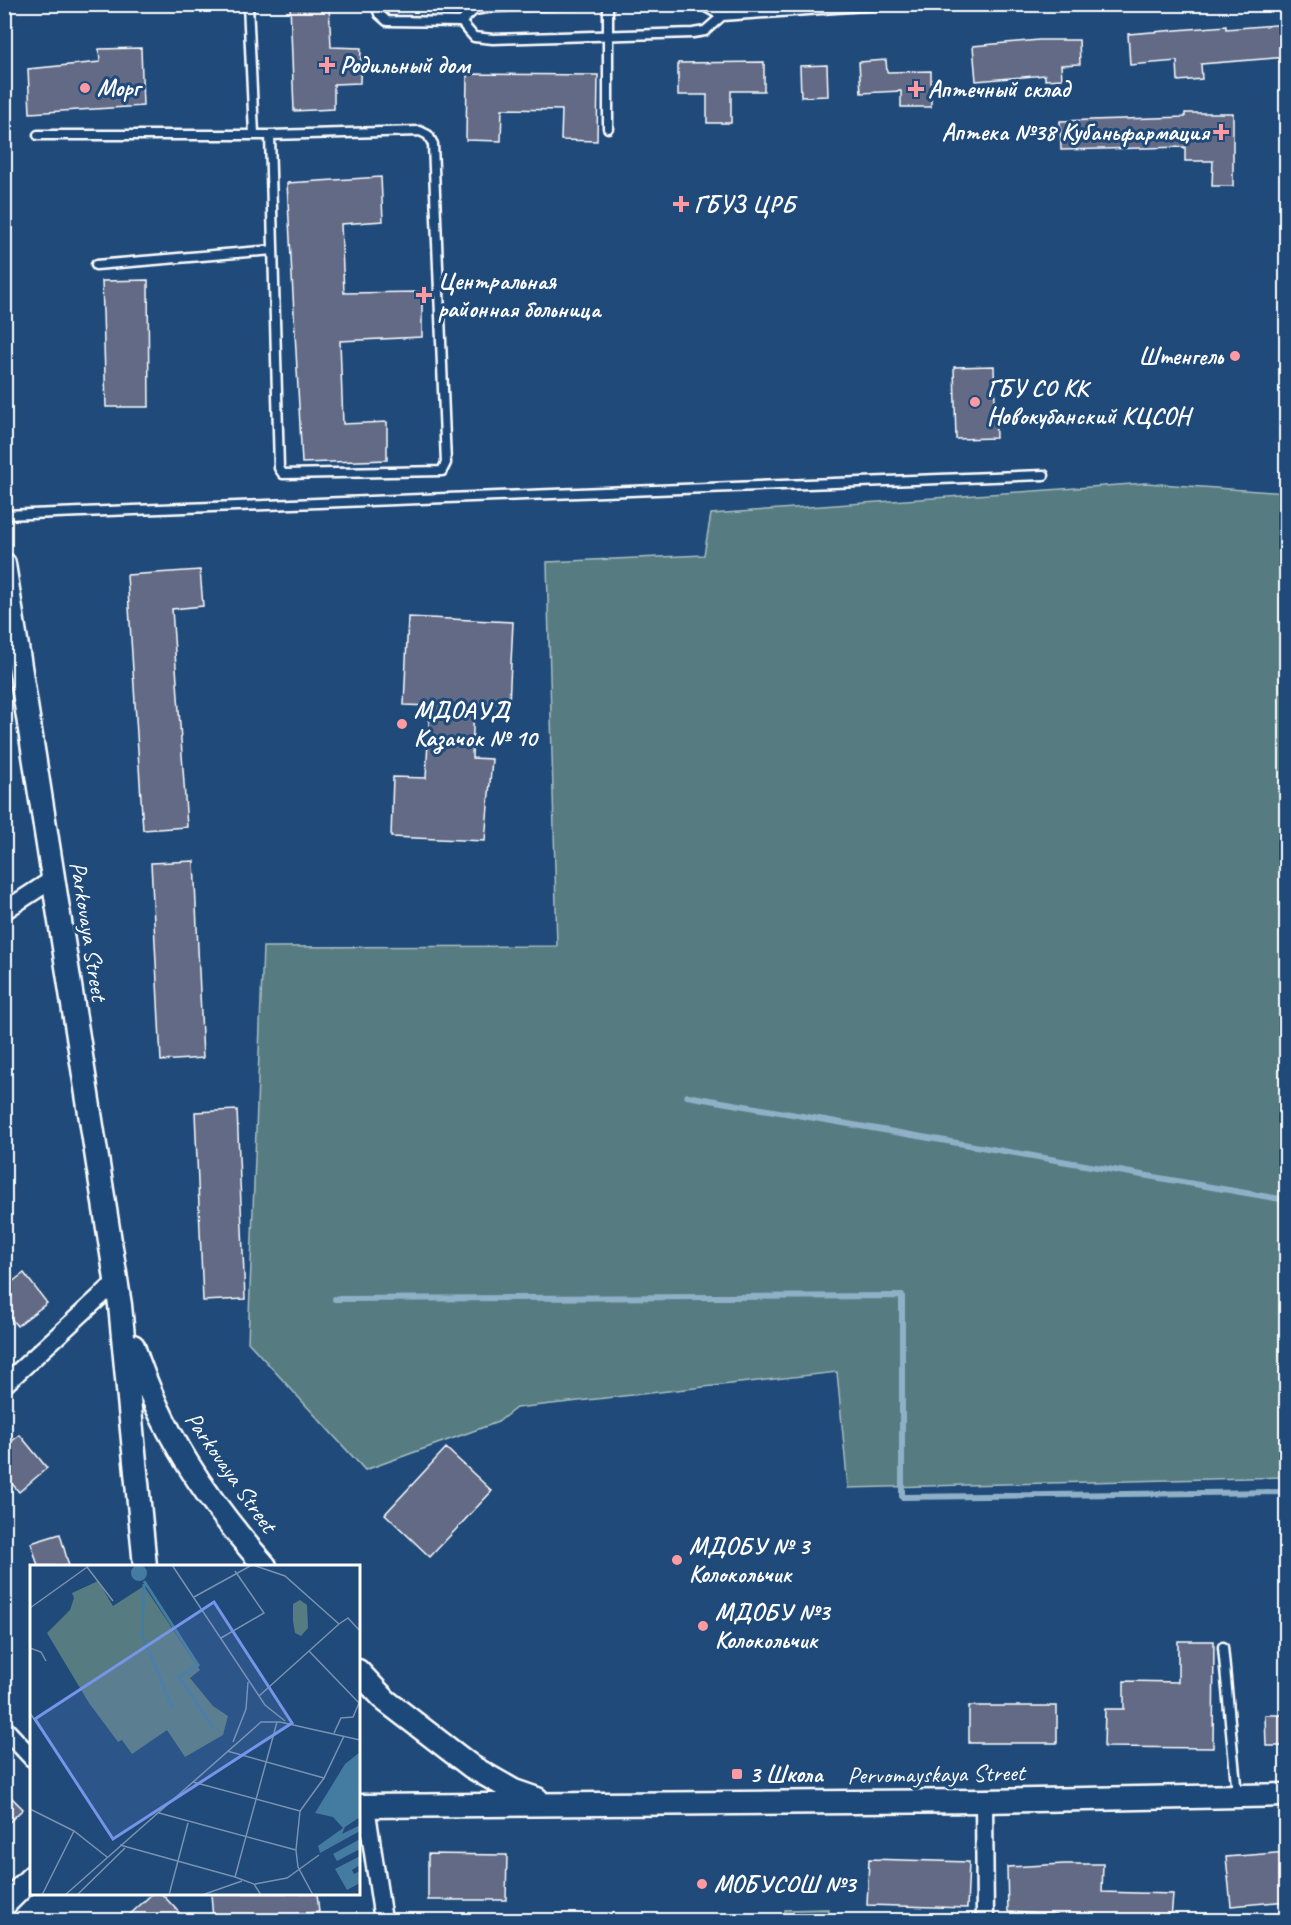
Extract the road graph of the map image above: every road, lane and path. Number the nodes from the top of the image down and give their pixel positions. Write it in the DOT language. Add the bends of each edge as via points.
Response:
graph roads {
  1 [pos="248,4"];
  2 [pos="376,4"];
  3 [pos="578,4"];
  4 [pos="608,4"];
  5 [pos="692,4"];
  6 [pos="893,4"];
  7 [pos="559,5"];
  8 [pos="771,9"];
  9 [pos="722,16"];
  10 [pos="461,22"];
  11 [pos="609,35"];
  12 [pos="608,129"];
  13 [pos="254,134"];
  14 [pos="38,135"];
  15 [pos="270,135"];
  16 [pos="273,250"];
  17 [pos="96,265"];
  18 [pos="1044,475"];
  19 [pos="4,515"];
  20 [pos="4,564"];
  21 [pos="54,879"];
  22 [pos="4,911"];
  23 [pos="117,1281"];
  24 [pos="120,1305"];
  25 [pos="4,1385"];
  26 [pos="145,1565"];
  27 [pos="264,1565"];
  28 [pos="1223,1647"];
  29 [pos="360,1673"];
  30 [pos="4,1728"];
  31 [pos="30,1756"];
  32 [pos="1237,1795"];
  33 [pos="1287,1795"];
  34 [pos="984,1801"];
  35 [pos="550,1804"];
  36 [pos="362,1806"];
  37 [pos="30,1879"];
  38 [pos="30,1887"];
  39 [pos="6,1904"];
  40 [pos="383,1920"];
  41 [pos="985,1920"];
  1 -- 13 [label="lane"];
  2 -- 10 [label="lane" via="387,21"];
  3 -- 7 [label="lane"];
  4 -- 11 [label="lane"];
  5 -- 9 [label="lane"];
  6 -- 8 [label="lane"];
  7 -- 10 [label="lane" via="474,10"];
  8 -- 9 [label="lane"];
  9 -- 11 [label="lane" via="705,31"];
  10 -- 11 [label="lane" via="474,37 493,39"];
  11 -- 12 [label="lane"];
  13 -- 14 [label="lane"];
  13 -- 15 [label="lane"];
  15 -- 16 [label="lane"];
  15 -- 16 [label="lane" via="420,131 433,144 446,463 442,471 283,474 279,468"];
  16 -- 17 [label="lane"];
  18 -- 19 [label="lane"];
  20 -- 21 [label="main road, Parkovaya Street"];
  21 -- 22 [label="street"];
  21 -- 23 [label="main road, Parkovaya Street"];
  23 -- 24 [label="main road, Parkovaya Street"];
  23 -- 25 [label="street"];
  24 -- 26 [label="main road, Parkovaya Street"];
  24 -- 27 [label="main road, Parkovaya Street" via="162,1420 208,1495"];
  28 -- 32 [label="lane"];
  29 -- 35 [label="main road, Pervomayskaya Street" via="386,1701 472,1767 514,1791"];
  30 -- 31 [label="street"];
  32 -- 33 [label="main road, Pervomayskaya Street"];
  32 -- 34 [label="main road, Pervomayskaya Street"];
  34 -- 35 [label="main road, Pervomayskaya Street"];
  34 -- 41 [label="street"];
  35 -- 36 [label="main road, Pervomayskaya Street"];
  36 -- 40 [label="street"];
  37 -- 39 [label="main road"];
  38 -- 39 [label="main road"];
}
